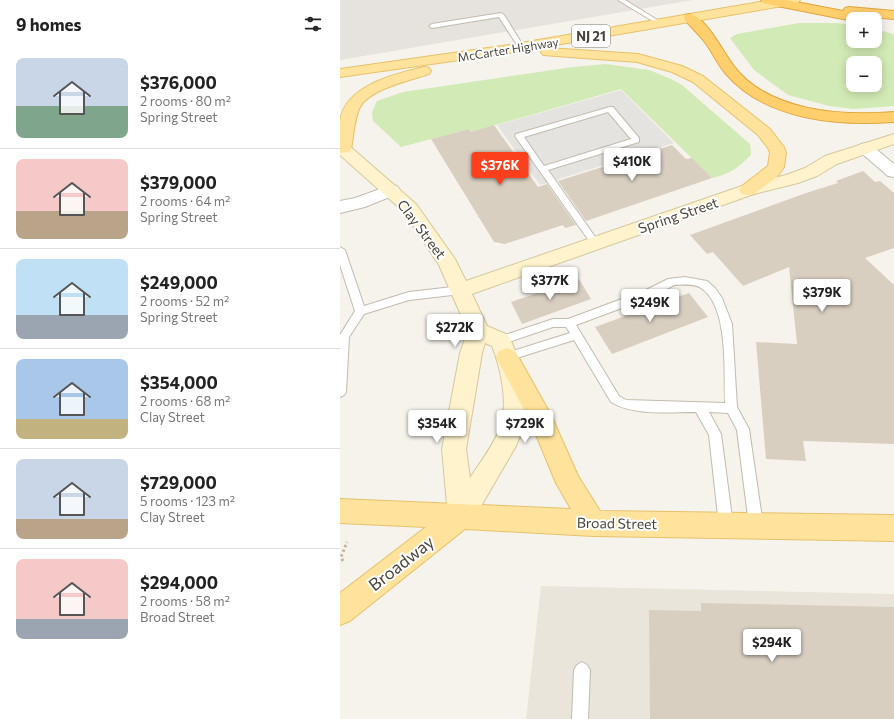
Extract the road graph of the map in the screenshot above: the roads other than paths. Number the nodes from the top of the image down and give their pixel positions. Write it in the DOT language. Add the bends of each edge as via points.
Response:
graph roads {
  1 [pos="620,0"];
  2 [pos="794,0"];
  3 [pos="773,1"];
  4 [pos="815,9"];
  5 [pos="846,15"];
  6 [pos="894,15"];
  7 [pos="690,18"];
  8 [pos="882,23"];
  9 [pos="661,24"];
  10 [pos="432,26"];
  11 [pos="894,26"];
  12 [pos="515,48"];
  13 [pos="470,55"];
  14 [pos="340,73"];
  15 [pos="894,117"];
  16 [pos="894,139"];
  17 [pos="342,147"];
  18 [pos="865,148"];
  19 [pos="542,169"];
  20 [pos="894,172"];
  21 [pos="391,190"];
  22 [pos="748,190"];
  23 [pos="340,207"];
  24 [pos="595,243"];
  25 [pos="340,250"];
  26 [pos="461,290"];
  27 [pos="360,311"];
  28 [pos="569,323"];
  29 [pos="479,331"];
  30 [pos="577,335"];
  31 [pos="503,349"];
  32 [pos="340,392"];
  33 [pos="700,408"];
  34 [pos="731,408"];
  35 [pos="340,511"];
  36 [pos="461,516"];
  37 [pos="593,523"];
  38 [pos="726,525"];
  39 [pos="756,525"];
  40 [pos="894,528"];
  41 [pos="340,611"];
  42 [pos="582,670"];
  43 [pos="580,719"];
  1 -- 9 [label="lane"];
  2 -- 3 [label="main road, McCarter Highway / NJ 21"];
  3 -- 4 [label="highway"];
  3 -- 7 [label="main road, McCarter Highway / NJ 21"];
  4 -- 5 [label="highway"];
  4 -- 6 [label="highway"];
  7 -- 9 [label="main road, McCarter Highway / NJ 21"];
  7 -- 15 [label="highway" via="708,38 736,78 768,99 829,116 852,119"];
  8 -- 11 [label="highway"];
  9 -- 12 [label="main road, McCarter Highway / NJ 21"];
  10 -- 12 [label="lane" via="501,15"];
  12 -- 13 [label="main road, McCarter Highway / NJ 21"];
  12 -- 22 [label="main road" via="638,58 677,69 698,79 764,132 776,147 776,167"];
  13 -- 14 [label="main road, McCarter Highway / NJ 21"];
  13 -- 17 [label="main road" via="363,95 353,106"];
  16 -- 18 [label="main road, Spring Street"];
  17 -- 21 [label="main road, Clay Street"];
  18 -- 20 [label="street"];
  18 -- 22 [label="main road, Spring Street" via="831,160 811,172 792,179"];
  19 -- 19 [label="lane" via="519,136 610,109 636,140"];
  19 -- 24 [label="lane"];
  21 -- 23 [label="street" via="359,203"];
  21 -- 26 [label="main road, Clay Street" via="419,220 448,264"];
  22 -- 24 [label="main road, Spring Street"];
  24 -- 26 [label="main road, Spring Street"];
  25 -- 27 [label="lane"];
  26 -- 27 [label="lane" via="409,296"];
  26 -- 29 [label="main road, Clay Street"];
  27 -- 32 [label="lane" via="344,337"];
  28 -- 30 [label="lane"];
  28 -- 31 [label="lane" via="553,323"];
  28 -- 34 [label="lane" via="650,293 672,282 703,284 717,298 727,324"];
  29 -- 31 [label="main road"];
  29 -- 36 [label="main road" via="471,353 454,449"];
  30 -- 31 [label="lane"];
  30 -- 33 [label="lane" via="615,399 623,404"];
  31 -- 36 [label="main road" via="515,394 513,424 508,439"];
  31 -- 37 [label="main road" via="542,422 569,483"];
  33 -- 34 [label="lane"];
  33 -- 38 [label="lane" via="715,434"];
  34 -- 39 [label="lane" via="743,429"];
  35 -- 36 [label="main road, Broad Street"];
  36 -- 37 [label="main road, Broad Street"];
  36 -- 41 [label="main road, Broadway"];
  37 -- 38 [label="main road, Broad Street"];
  38 -- 39 [label="main road, Broad Street"];
  39 -- 40 [label="main road, Broad Street"];
  42 -- 43 [label="lane"];
}
